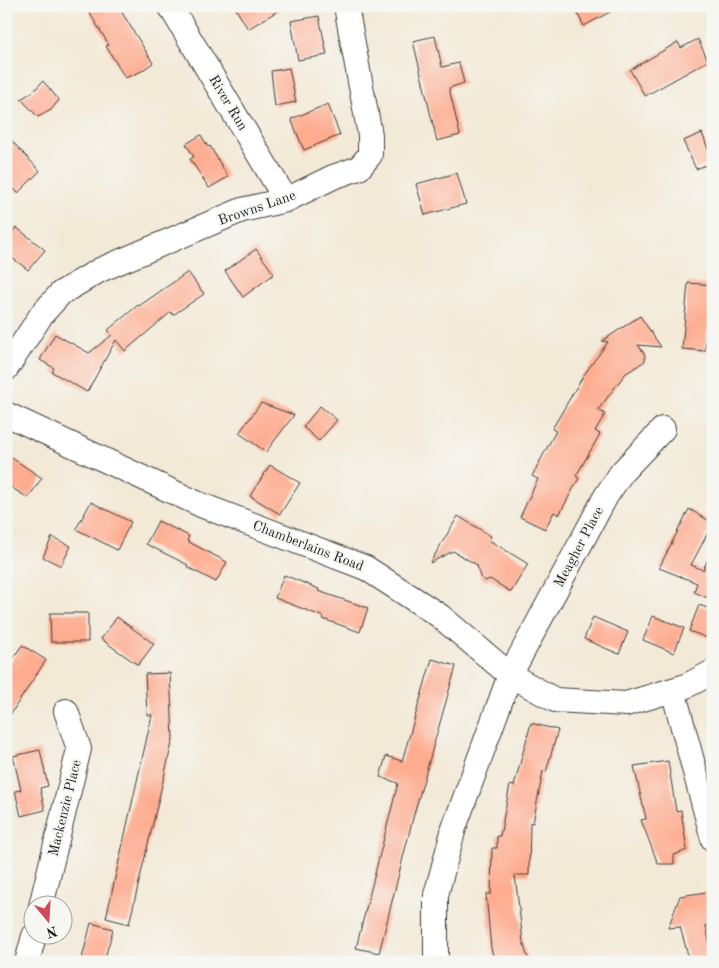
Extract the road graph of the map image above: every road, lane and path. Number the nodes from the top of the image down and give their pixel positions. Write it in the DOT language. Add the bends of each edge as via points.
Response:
graph roads {
  1 [pos="170,6"];
  2 [pos="346,6"];
  3 [pos="286,200"];
  4 [pos="6,369"];
  5 [pos="6,414"];
  6 [pos="663,430"];
  7 [pos="713,672"];
  8 [pos="510,675"];
  9 [pos="672,690"];
  10 [pos="66,711"];
  11 [pos="713,839"];
  12 [pos="43,896"];
  13 [pos="31,946"];
  14 [pos="27,962"];
  15 [pos="436,962"];
  1 -- 3 [label="street, River Run"];
  2 -- 3 [label="street, Browns Lane" via="370,135 370,155 359,168 333,176"];
  3 -- 4 [label="street, Browns Lane" via="242,210 100,270 61,293 42,314"];
  5 -- 8 [label="street, Chamberlains Road" via="201,505 366,568 440,616"];
  6 -- 8 [label="street, Meagher Place" via="622,472 612,488"];
  7 -- 9 [label="street, Chamberlains Road"];
  8 -- 9 [label="street, Chamberlains Road" via="555,700 626,704"];
  8 -- 15 [label="street" via="454,828 436,895"];
  9 -- 11 [label="street"];
  10 -- 12 [label="street, Mackenzie Place" via="79,749"];
  13 -- 14 [label="street"];
}
